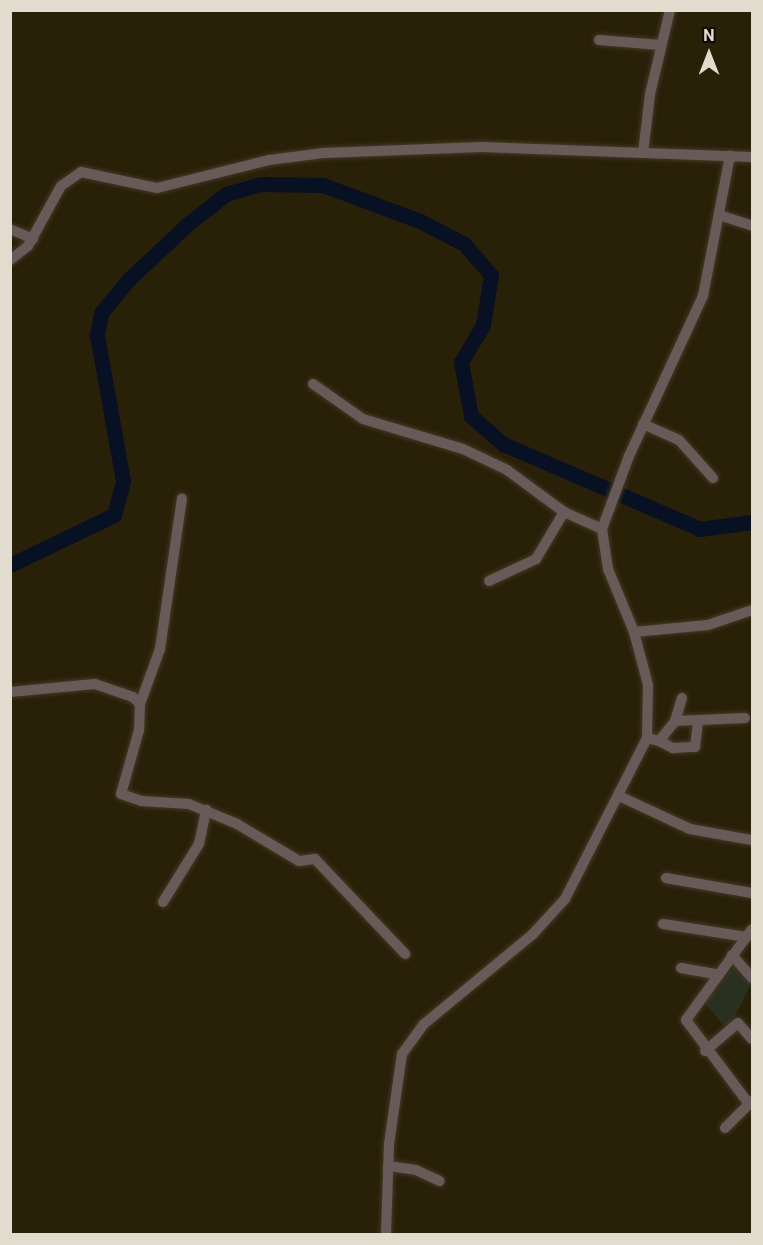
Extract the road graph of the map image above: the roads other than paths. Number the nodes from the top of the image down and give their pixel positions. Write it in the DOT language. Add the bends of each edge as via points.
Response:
graph roads {
  1 [pos="670,10"];
  2 [pos="599,40"];
  3 [pos="661,45"];
  4 [pos="643,153"];
  5 [pos="730,156"];
  6 [pos="753,157"];
  7 [pos="719,215"];
  8 [pos="753,226"];
  9 [pos="12,230"];
  10 [pos="33,239"];
  11 [pos="10,260"];
  12 [pos="313,384"];
  13 [pos="643,424"];
  14 [pos="713,478"];
  15 [pos="182,499"];
  16 [pos="564,512"];
  17 [pos="602,529"];
  18 [pos="489,581"];
  19 [pos="753,610"];
  20 [pos="634,632"];
  21 [pos="10,692"];
  22 [pos="682,698"];
  23 [pos="140,704"];
  24 [pos="745,718"];
  25 [pos="675,721"];
  26 [pos="698,721"];
  27 [pos="647,738"];
  28 [pos="659,741"];
  29 [pos="619,796"];
  30 [pos="206,810"];
  31 [pos="753,840"];
  32 [pos="666,878"];
  33 [pos="753,893"];
  34 [pos="163,902"];
  35 [pos="663,924"];
  36 [pos="750,933"];
  37 [pos="405,954"];
  38 [pos="732,955"];
  39 [pos="681,968"];
  40 [pos="716,974"];
  41 [pos="753,978"];
  42 [pos="753,1039"];
  43 [pos="705,1051"];
  44 [pos="751,1102"];
  45 [pos="725,1128"];
  46 [pos="388,1166"];
  47 [pos="440,1181"];
  48 [pos="386,1234"];
  1 -- 3 [label="street"];
  2 -- 3 [label="street"];
  3 -- 4 [label="street"];
  4 -- 5 [label="street"];
  4 -- 10 [label="street" via="449,147 324,153 269,160 158,188 81,172 61,186"];
  5 -- 6 [label="street"];
  5 -- 7 [label="street"];
  7 -- 8 [label="street"];
  7 -- 13 [label="street" via="703,296"];
  9 -- 10 [label="street"];
  10 -- 11 [label="street"];
  12 -- 16 [label="street" via="363,418 463,449 507,470"];
  13 -- 14 [label="street" via="680,440"];
  13 -- 17 [label="street"];
  15 -- 23 [label="street" via="160,649"];
  16 -- 17 [label="street"];
  16 -- 18 [label="street" via="536,559"];
  17 -- 20 [label="street" via="608,569"];
  19 -- 20 [label="street" via="708,625"];
  20 -- 27 [label="street" via="650,698"];
  21 -- 23 [label="street" via="95,684 134,697"];
  22 -- 25 [label="street"];
  23 -- 30 [label="street" via="136,748 121,794"];
  24 -- 26 [label="street"];
  25 -- 26 [label="street"];
  25 -- 28 [label="street"];
  26 -- 28 [label="street" via="695,747 673,748"];
  27 -- 28 [label="street"];
  27 -- 29 [label="street"];
  29 -- 31 [label="street" via="690,830"];
  29 -- 46 [label="street" via="551,917 410,1042 398,1069"];
  30 -- 34 [label="street" via="199,844"];
  30 -- 37 [label="street" via="296,860 315,859"];
  32 -- 33 [label="street"];
  35 -- 36 [label="street"];
  36 -- 38 [label="street"];
  38 -- 40 [label="street"];
  38 -- 41 [label="street"];
  39 -- 40 [label="street"];
  40 -- 43 [label="street" via="686,1020"];
  42 -- 43 [label="street" via="738,1023"];
  43 -- 44 [label="street"];
  44 -- 45 [label="street"];
  46 -- 47 [label="street" via="416,1170"];
  46 -- 48 [label="street"];
}
